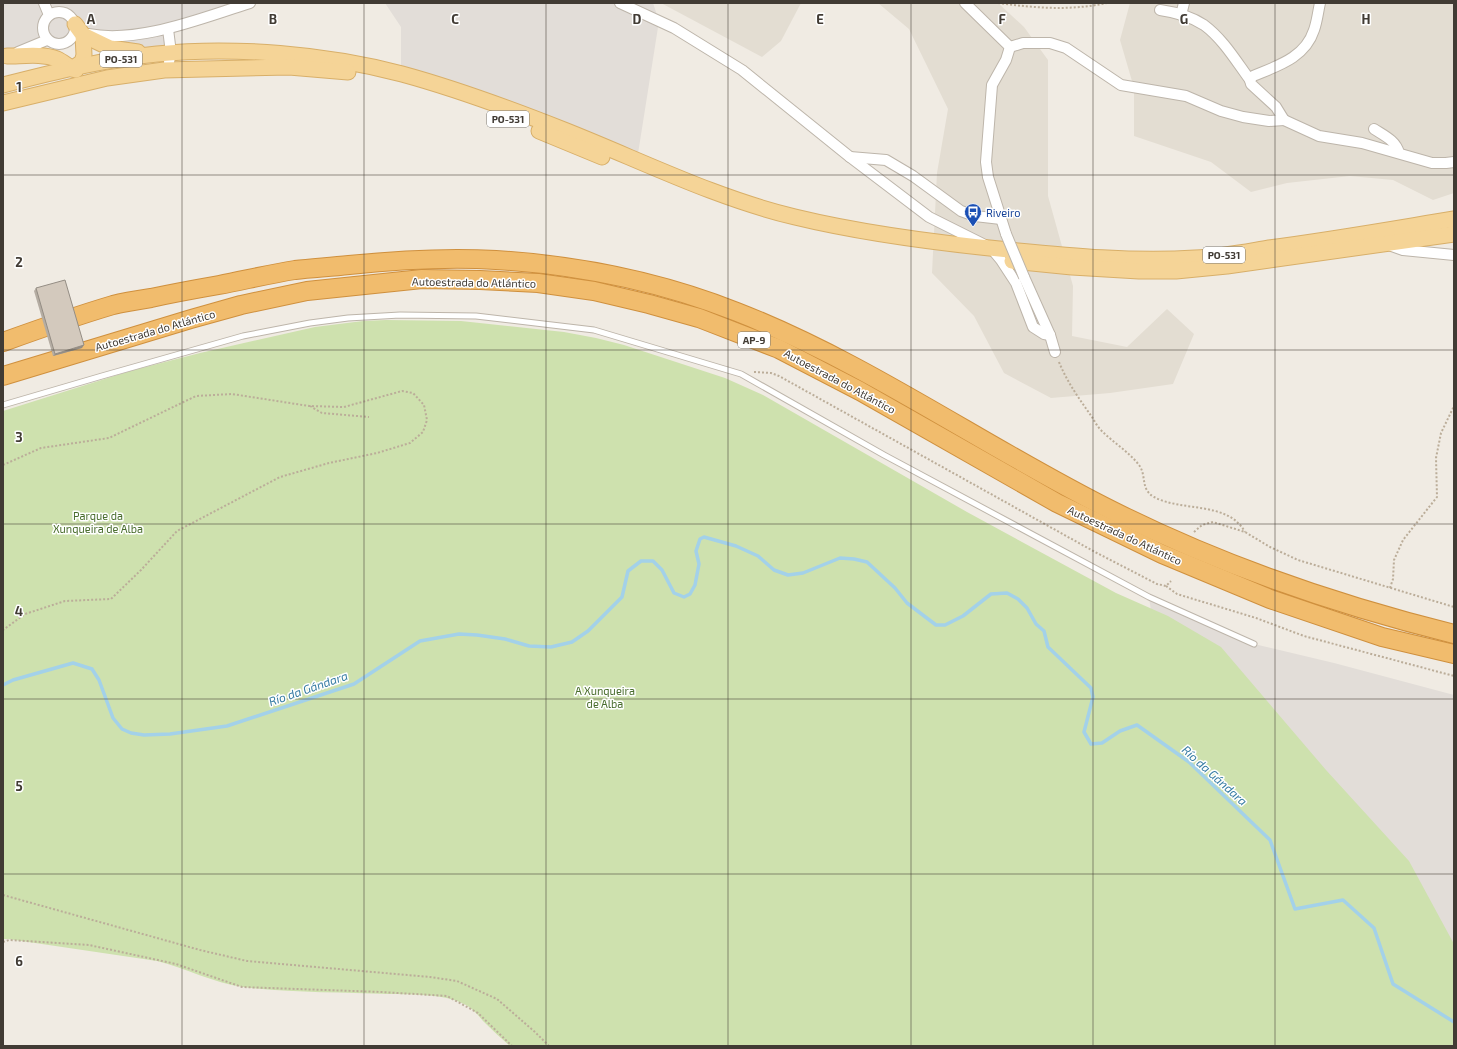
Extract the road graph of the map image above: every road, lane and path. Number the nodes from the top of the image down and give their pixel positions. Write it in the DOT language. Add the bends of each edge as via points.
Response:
graph roads {
  1 [pos="44,3"];
  2 [pos="250,3"];
  3 [pos="620,3"];
  4 [pos="964,3"];
  5 [pos="998,3"];
  6 [pos="1107,3"];
  7 [pos="1184,3"];
  8 [pos="1320,3"];
  9 [pos="1160,10"];
  10 [pos="49,15"];
  11 [pos="1181,16"];
  12 [pos="168,29"];
  13 [pos="80,31"];
  14 [pos="48,40"];
  15 [pos="1010,47"];
  16 [pos="155,54"];
  17 [pos="5,57"];
  18 [pos="170,58"];
  19 [pos="55,66"];
  20 [pos="72,69"];
  21 [pos="217,69"];
  22 [pos="1250,80"];
  23 [pos="3,85"];
  24 [pos="3,91"];
  25 [pos="3,103"];
  26 [pos="1284,120"];
  27 [pos="1374,129"];
  28 [pos="1399,153"];
  29 [pos="850,157"];
  30 [pos="1454,162"];
  31 [pos="1001,219"];
  32 [pos="1454,219"];
  33 [pos="1454,234"];
  34 [pos="1383,243"];
  35 [pos="992,248"];
  36 [pos="1454,255"];
  37 [pos="1002,260"];
  38 [pos="1050,335"];
  39 [pos="3,342"];
  40 [pos="1055,352"];
  41 [pos="741,374"];
  42 [pos="3,376"];
  43 [pos="3,405"];
  44 [pos="309,406"];
  45 [pos="1454,406"];
  46 [pos="369,417"];
  47 [pos="3,465"];
  48 [pos="1194,532"];
  49 [pos="1245,532"];
  50 [pos="1171,581"];
  51 [pos="1166,586"];
  52 [pos="1390,588"];
  53 [pos="1454,607"];
  54 [pos="3,630"];
  55 [pos="1454,634"];
  56 [pos="1254,644"];
  57 [pos="1454,654"];
  58 [pos="1454,676"];
  59 [pos="3,895"];
  60 [pos="3,942"];
  61 [pos="512,1046"];
  62 [pos="549,1046"];
  1 -- 10 [label="street"];
  2 -- 12 [label="street"];
  3 -- 29 [label="street" via="674,28 742,70"];
  4 -- 15 [label="street"];
  5 -- 6 [label="path" via="1054,9"];
  7 -- 11 [label="street"];
  8 -- 22 [label="street" via="1315,30 1307,46 1293,57 1253,76"];
  9 -- 11 [label="street"];
  10 -- 13 [label="street" via="54,12 65,12 70,15"];
  10 -- 14 [label="street" via="43,24 44,35"];
  11 -- 22 [label="street" via="1203,25 1216,35"];
  12 -- 13 [label="street" via="118,36 92,35"];
  12 -- 18 [label="street"];
  13 -- 14 [label="street" via="67,42 57,44"];
  13 -- 16 [label="main road" via="110,48"];
  13 -- 20 [label="main road" via="84,55 82,62"];
  14 -- 17 [label="street"];
  14 -- 19 [label="lane"];
  15 -- 26 [label="street" via="1023,43 1050,44 1066,48 1121,85 1186,96 1243,117 1269,121"];
  15 -- 31 [label="street" via="992,85 986,162"];
  16 -- 18 [label="main road, PO-531"];
  16 -- 20 [label="main road, PO-531"];
  17 -- 19 [label="main road" via="43,56"];
  18 -- 20 [label="main road" via="82,72"];
  18 -- 21 [label="main road"];
  18 -- 35 [label="main road, PO-531" via="233,52 286,55 334,60 401,74 475,97 716,192 789,216 885,236"];
  19 -- 20 [label="main road, PO-531"];
  19 -- 23 [label="main road, PO-531"];
  20 -- 24 [label="main road" via="59,76"];
  21 -- 25 [label="main road, PO-531" via="164,70 107,78"];
  21 -- 37 [label="main road, PO-531" via="289,67 341,71 405,85 523,124 731,208 812,232"];
  22 -- 26 [label="street"];
  26 -- 28 [label="street" via="1319,136 1362,143"];
  27 -- 28 [label="street" via="1397,145"];
  28 -- 30 [label="street" via="1432,163"];
  29 -- 31 [label="street" via="886,160 961,211 975,216"];
  29 -- 35 [label="street" via="929,217"];
  31 -- 38 [label="street, bridge"];
  32 -- 35 [label="main road, PO-531" via="1199,258 1083,258"];
  33 -- 34 [label="main road, PO-531"];
  34 -- 36 [label="street" via="1403,250"];
  34 -- 37 [label="main road, PO-531" via="1228,266 1176,271 1072,267"];
  35 -- 37 [label="street"];
  37 -- 38 [label="street" via="1016,283 1032,327"];
  38 -- 40 [label="street"];
  39 -- 55 [label="highway, Autoestrada do Atlántico / AP-9" via="116,304 298,270 395,260 463,259 497,260 597,273 682,293 736,311 796,337 850,364 1113,511 1202,552 1279,582 1380,615"];
  40 -- 49 [label="path" via="1068,381 1102,431 1139,465 1146,490 1162,500 1222,512 1237,520"];
  41 -- 43 [label="lane" via="594,330 476,316 400,315 310,323 243,336"];
  41 -- 51 [label="path" via="762,371 779,376 1096,552 1157,584"];
  41 -- 56 [label="lane" via="884,455 1149,597"];
  42 -- 57 [label="highway, Autoestrada do Atlántico / AP-9" via="198,317 306,291 429,279 538,283 594,291 699,318 779,349 860,390 1057,503 1162,554 1270,599 1382,636"];
  44 -- 46 [label="path" via="322,413"];
  44 -- 47 [label="path" via="232,394 196,396 109,438 41,448"];
  44 -- 54 [label="path" via="344,407 402,391 413,393 424,405 427,420 423,432 410,443 280,478 177,531 111,599 65,601 26,614"];
  45 -- 52 [label="path" via="1441,433 1436,458 1437,497 1403,540 1394,560"];
  48 -- 49 [label="path" via="1202,524 1213,522"];
  49 -- 52 [label="path" via="1298,560"];
  50 -- 51 [label="path"];
  51 -- 58 [label="path" via="1177,594 1256,618 1304,636"];
  52 -- 53 [label="path"];
  59 -- 62 [label="path" via="247,961 457,981 497,1000"];
  60 -- 61 [label="path" via="9,940 89,945 176,964 242,987 447,996 478,1013"];
}
